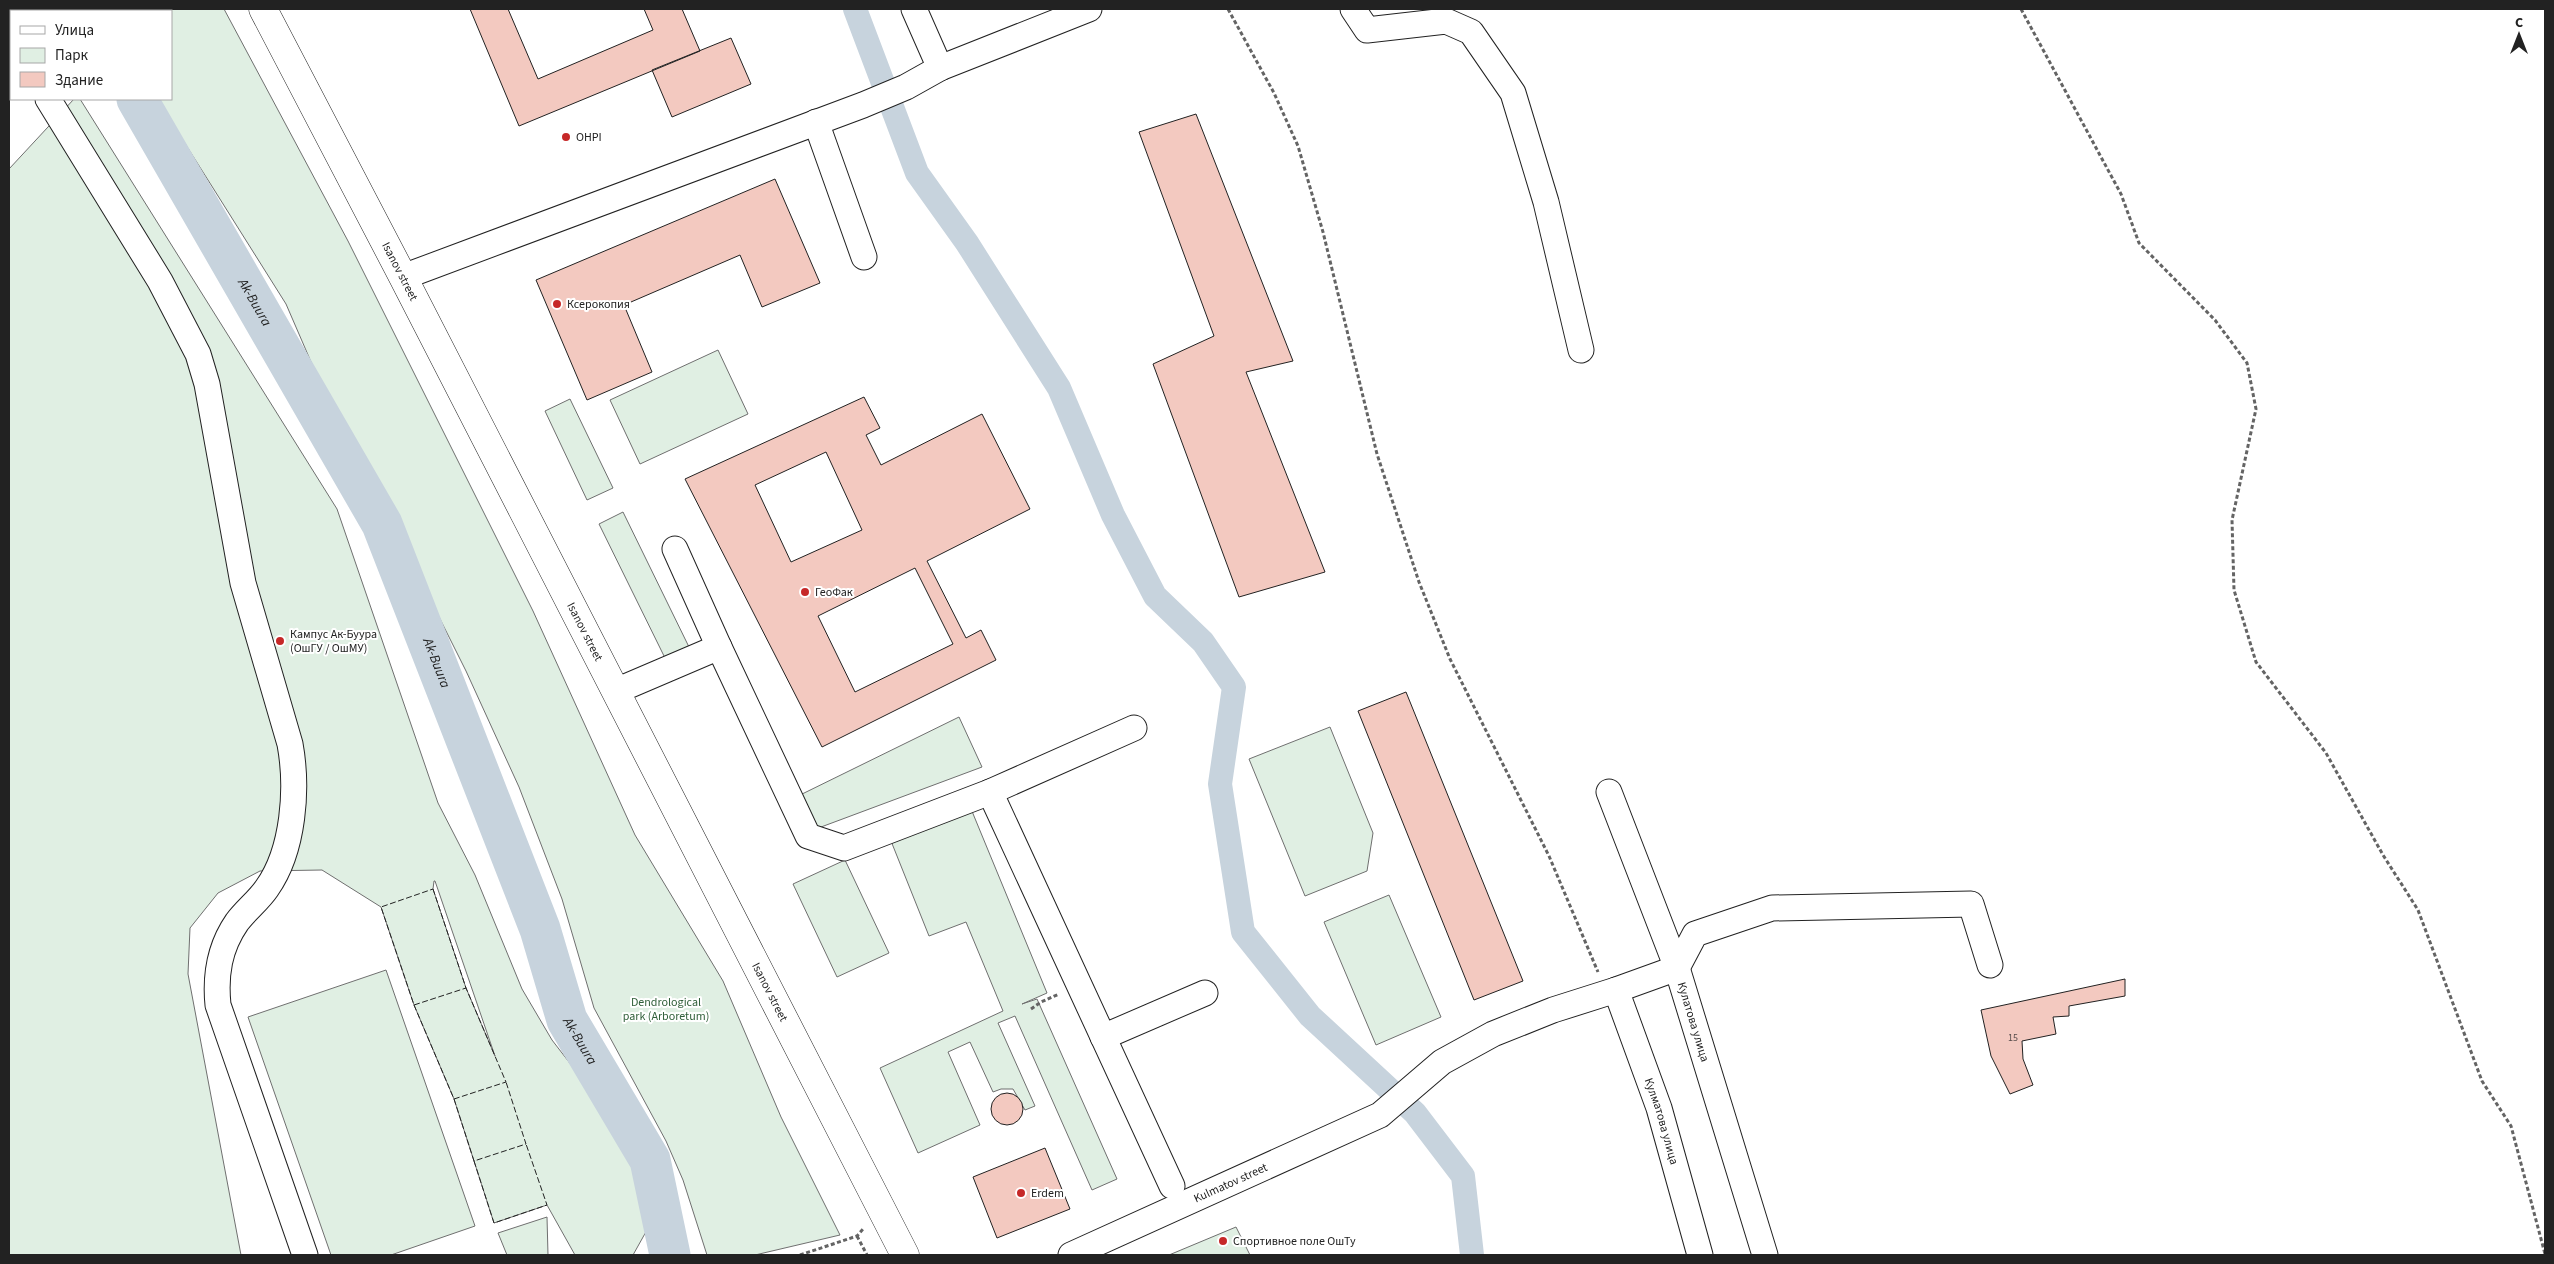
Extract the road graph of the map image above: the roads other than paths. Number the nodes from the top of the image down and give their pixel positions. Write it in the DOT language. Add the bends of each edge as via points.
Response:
graph roads {
  1 [pos="263,9"];
  2 [pos="914,9"];
  3 [pos="1090,9"];
  4 [pos="1353,9"];
  5 [pos="940,68"];
  6 [pos="49,100"];
  7 [pos="816,122"];
  8 [pos="864,257"];
  9 [pos="403,277"];
  10 [pos="1581,350"];
  11 [pos="675,549"];
  12 [pos="718,647"];
  13 [pos="616,691"];
  14 [pos="1134,728"];
  15 [pos="990,792"];
  16 [pos="1609,792"];
  17 [pos="1990,965"];
  18 [pos="1677,968"];
  19 [pos="1616,990"];
  20 [pos="1205,993"];
  21 [pos="1103,1037"];
  22 [pos="1172,1186"];
  23 [pos="306,1255"];
  24 [pos="905,1255"];
  25 [pos="1071,1255"];
  26 [pos="1700,1255"];
  27 [pos="1765,1255"];
  1 -- 9 [label="main road, Isanov street"];
  2 -- 5 [label="street"];
  3 -- 5 [label="street"];
  4 -- 10 [label="street" via="1367,30 1446,21 1471,32 1513,93 1546,202"];
  5 -- 7 [label="street" via="906,87"];
  6 -- 23 [label="street" via="160,282 198,354 207,384 243,582 290,744 295,772 287,836 268,887 226,940 218,963 216,985 218,1005"];
  7 -- 8 [label="street"];
  7 -- 9 [label="street"];
  9 -- 13 [label="main road, Isanov street"];
  11 -- 12 [label="street"];
  12 -- 13 [label="street"];
  12 -- 15 [label="street" via="808,836 844,848"];
  13 -- 24 [label="main road, Isanov street"];
  14 -- 15 [label="street"];
  15 -- 21 [label="street"];
  16 -- 18 [label="street, Кулатова улица"];
  17 -- 18 [label="street" via="1971,904 1772,908 1695,934"];
  18 -- 19 [label="street, Kulmatov street"];
  18 -- 27 [label="street, Кулатова улица"];
  19 -- 25 [label="street, Kulmatov street" via="1493,1034 1442,1062 1380,1115"];
  19 -- 26 [label="street, Кулматова улица" via="1659,1108"];
  20 -- 21 [label="street"];
  21 -- 22 [label="street"];
}
